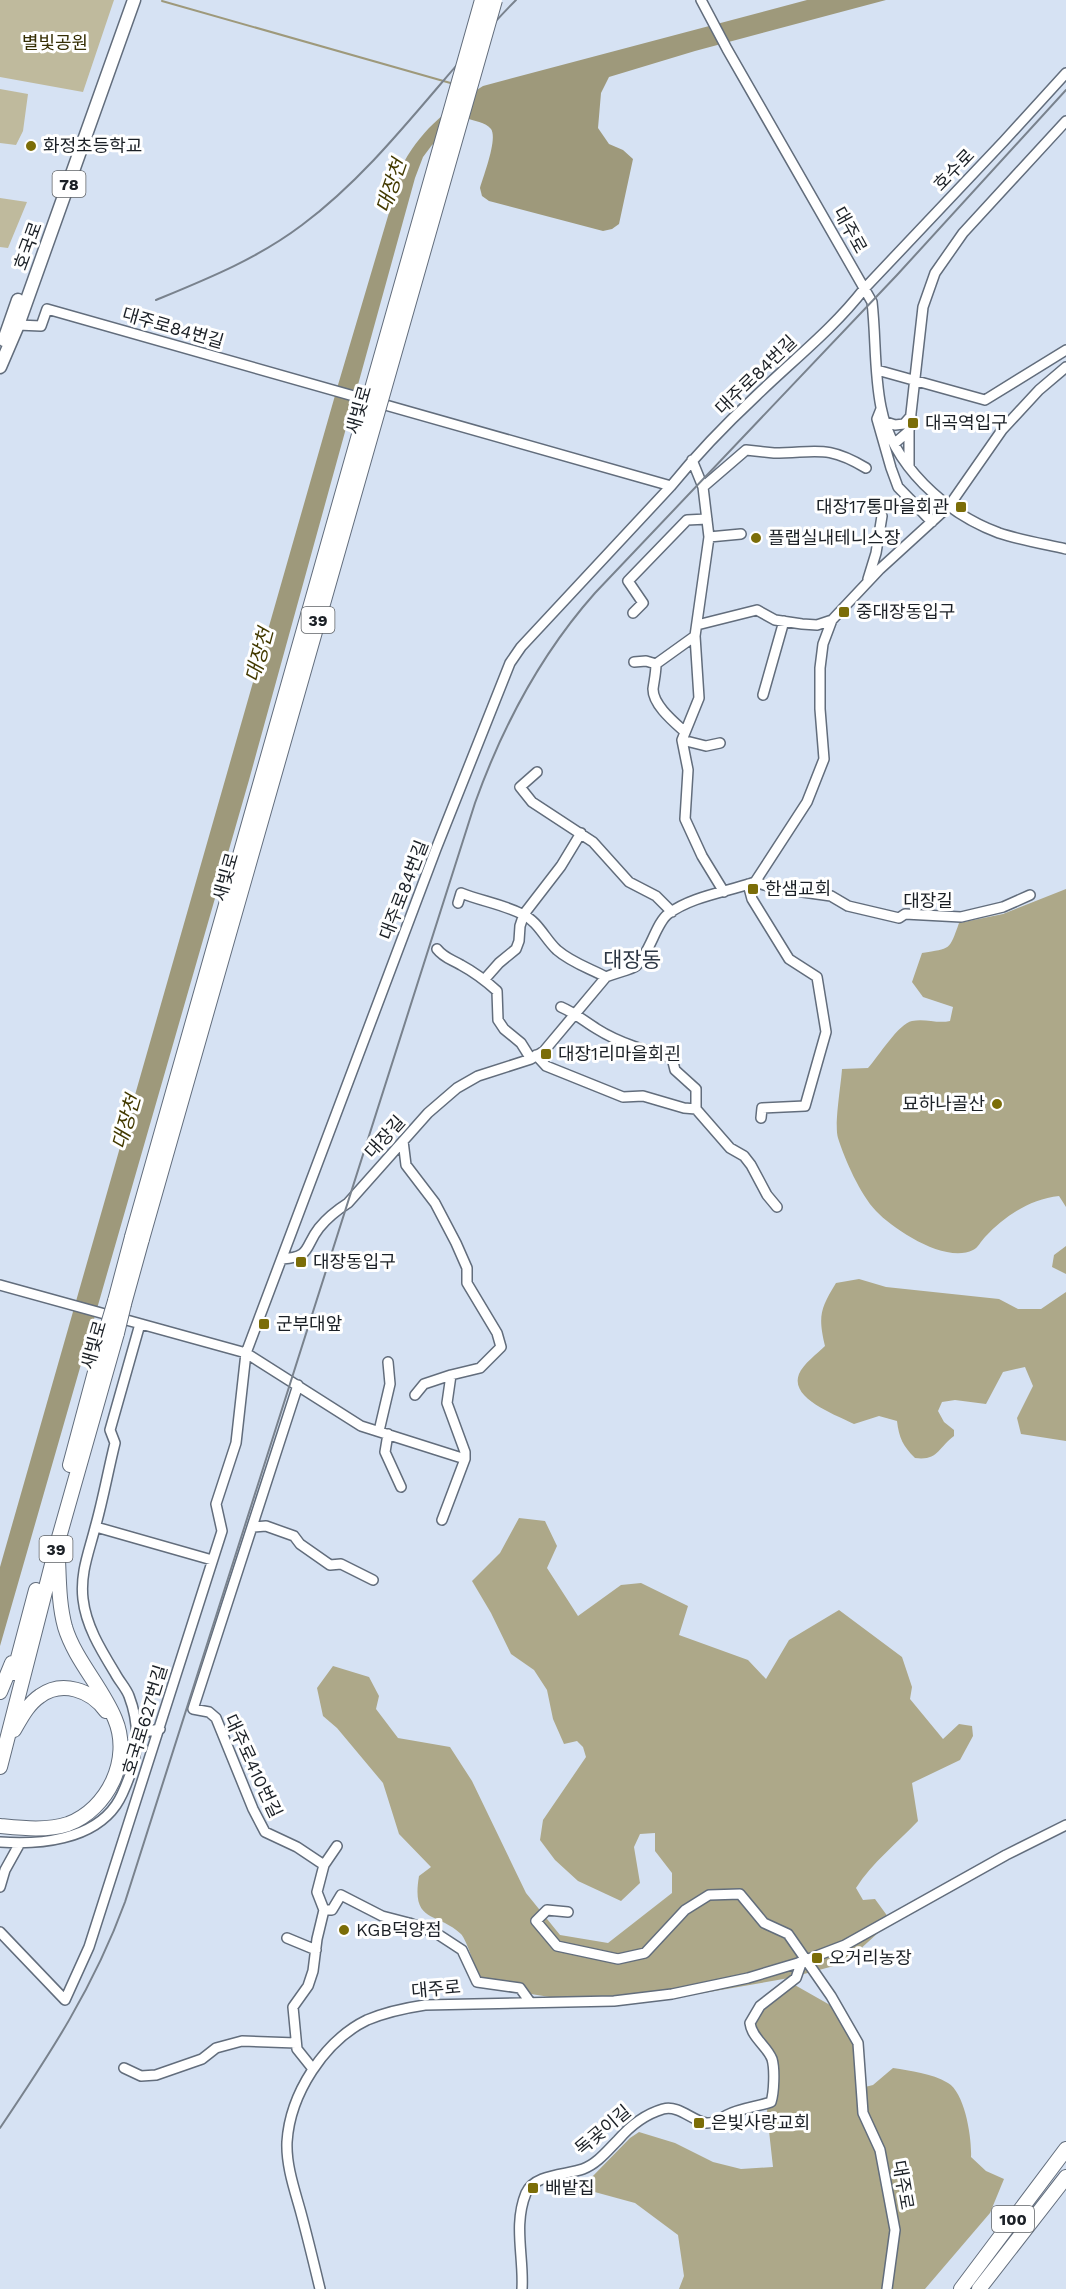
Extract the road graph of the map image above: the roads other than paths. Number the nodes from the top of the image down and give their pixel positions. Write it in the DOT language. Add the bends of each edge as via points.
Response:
graph roads {
  1 [pos="128,0"];
  2 [pos="134,0"];
  3 [pos="482,0"];
  4 [pos="495,0"];
  5 [pos="701,0"];
  6 [pos="1066,73"];
  7 [pos="1066,121"];
  8 [pos="864,289"];
  9 [pos="9,323"];
  10 [pos="0,348"];
  11 [pos="1066,350"];
  12 [pos="0,367"];
  13 [pos="1066,367"];
  14 [pos="877,370"];
  15 [pos="915,381"];
  16 [pos="881,409"];
  17 [pos="911,416"];
  18 [pos="886,422"];
  19 [pos="909,431"];
  20 [pos="895,443"];
  21 [pos="692,460"];
  22 [pos="909,466"];
  23 [pos="866,468"];
  24 [pos="671,486"];
  25 [pos="703,487"];
  26 [pos="949,506"];
  27 [pos="882,516"];
  28 [pos="707,519"];
  29 [pos="932,522"];
  30 [pos="741,534"];
  31 [pos="709,537"];
  32 [pos="1066,549"];
  33 [pos="868,581"];
  34 [pos="633,613"];
  35 [pos="832,620"];
  36 [pos="784,621"];
  37 [pos="697,625"];
  38 [pos="695,636"];
  39 [pos="634,662"];
  40 [pos="656,664"];
  41 [pos="763,695"];
  42 [pos="684,736"];
  43 [pos="720,742"];
  44 [pos="537,772"];
  45 [pos="581,833"];
  46 [pos="752,883"];
  47 [pos="724,892"];
  48 [pos="1030,895"];
  49 [pos="458,903"];
  50 [pos="672,912"];
  51 [pos="524,914"];
  52 [pos="437,949"];
  53 [pos="606,977"];
  54 [pos="484,980"];
  55 [pos="561,1007"];
  56 [pos="576,1014"];
  57 [pos="534,1057"];
  58 [pos="696,1108"];
  59 [pos="761,1118"];
  60 [pos="404,1141"];
  61 [pos="777,1207"];
  62 [pos="137,1238"];
  63 [pos="282,1259"];
  64 [pos="0,1285"];
  65 [pos="140,1324"];
  66 [pos="111,1332"];
  67 [pos="246,1353"];
  68 [pos="388,1362"];
  69 [pos="451,1375"];
  70 [pos="298,1385"];
  71 [pos="415,1395"];
  72 [pos="384,1433"];
  73 [pos="465,1459"];
  74 [pos="401,1487"];
  75 [pos="442,1520"];
  76 [pos="96,1527"];
  77 [pos="252,1527"];
  78 [pos="58,1541"];
  79 [pos="212,1560"];
  80 [pos="373,1580"];
  81 [pos="22,1642"];
  82 [pos="0,1692"];
  83 [pos="160,1729"];
  84 [pos="0,1732"];
  85 [pos="138,1733"];
  86 [pos="4,1748"];
  87 [pos="0,1767"];
  88 [pos="116,1805"];
  89 [pos="134,1812"];
  90 [pos="0,1821"];
  91 [pos="1066,1825"];
  92 [pos="0,1826"];
  93 [pos="0,1842"];
  94 [pos="20,1844"];
  95 [pos="336,1846"];
  96 [pos="324,1865"];
  97 [pos="0,1887"];
  98 [pos="324,1910"];
  99 [pos="568,1912"];
  100 [pos="0,1932"];
  101 [pos="287,1938"];
  102 [pos="316,1950"];
  103 [pos="805,1960"];
  104 [pos="530,2002"];
  105 [pos="296,2043"];
  106 [pos="124,2068"];
  107 [pos="313,2069"];
  108 [pos="1066,2149"];
  109 [pos="1066,2178"];
  110 [pos="320,2289"];
  111 [pos="522,2289"];
  112 [pos="887,2289"];
  113 [pos="961,2289"];
  114 [pos="979,2289"];
  1 -- 9 [label="main road, 호국로 / 78"];
  2 -- 9 [label="main road, 호국로 / 78"];
  3 -- 62 [label="highway, 새빛로 / 39, bridge"];
  4 -- 62 [label="highway, 새빛로 / 39, bridge"];
  5 -- 8 [label="street, 대주로"];
  6 -- 8 [label="street, 호수로"];
  7 -- 15 [label="street" via="963,233 935,273 923,307"];
  8 -- 14 [label="street, 대주로" via="872,302"];
  8 -- 21 [label="street, 대주로84번길" via="843,316"];
  9 -- 10 [label="main road, 호국로 / 78"];
  9 -- 12 [label="main road, 호국로 / 78"];
  9 -- 24 [label="street, 대주로84번길" via="41,326 47,309"];
  11 -- 15 [label="street" via="985,400"];
  13 -- 26 [label="street" via="1002,430"];
  14 -- 15 [label="street"];
  14 -- 16 [label="street, 대주로"];
  15 -- 17 [label="street"];
  16 -- 18 [label="street, 대주로"];
  16 -- 29 [label="street" via="877,418 898,487"];
  17 -- 18 [label="street" via="904,423"];
  17 -- 19 [label="street"];
  18 -- 20 [label="street, 대주로"];
  19 -- 20 [label="street"];
  19 -- 22 [label="street"];
  20 -- 22 [label="street, 대주로"];
  21 -- 24 [label="street, 대주로84번길"];
  21 -- 25 [label="street"];
  22 -- 26 [label="street, 대주로"];
  23 -- 25 [label="street" via="830,452 746,450"];
  24 -- 63 [label="street, 대주로84번길" via="510,663"];
  25 -- 28 [label="street"];
  26 -- 29 [label="street"];
  26 -- 32 [label="street, 대주로" via="999,533"];
  27 -- 33 [label="street"];
  28 -- 31 [label="street"];
  28 -- 34 [label="street" via="687,520 628,581 643,603"];
  29 -- 33 [label="street"];
  30 -- 31 [label="street"];
  31 -- 37 [label="street"];
  33 -- 35 [label="street"];
  35 -- 36 [label="street" via="817,625"];
  35 -- 46 [label="street" via="823,644 820,669 824,759 807,802"];
  36 -- 37 [label="street" via="757,610"];
  36 -- 41 [label="street"];
  37 -- 38 [label="street"];
  38 -- 40 [label="street"];
  38 -- 42 [label="street" via="699,698"];
  39 -- 40 [label="street"];
  40 -- 42 [label="street" via="653,691 658,704"];
  42 -- 43 [label="street" via="706,746"];
  42 -- 47 [label="street" via="688,770 685,819"];
  44 -- 45 [label="street" via="520,787 532,802"];
  45 -- 50 [label="street" via="629,882 657,896"];
  45 -- 51 [label="street"];
  46 -- 47 [label="street"];
  46 -- 48 [label="street, 대장길" via="831,896 848,906 899,918 905,914 961,917 1003,907"];
  46 -- 59 [label="street" via="752,899 789,959 817,977 826,1032 805,1106 762,1107"];
  47 -- 50 [label="street" via="691,901"];
  49 -- 51 [label="street" via="461,892"];
  50 -- 53 [label="street" via="666,915 646,954 634,968"];
  51 -- 53 [label="street" via="558,951"];
  51 -- 54 [label="street" via="516,950"];
  52 -- 54 [label="street" via="443,957"];
  53 -- 56 [label="street, 대장길"];
  54 -- 57 [label="street" via="497,991 498,1020"];
  55 -- 56 [label="street"];
  56 -- 57 [label="street, 대장길"];
  56 -- 58 [label="street" via="598,1030 635,1047 672,1058 675,1070 696,1089"];
  57 -- 58 [label="street" via="546,1066 623,1097 643,1096"];
  57 -- 60 [label="street, 대장길" via="478,1076 457,1088"];
  58 -- 61 [label="street" via="730,1148 751,1164"];
  60 -- 63 [label="street, 대장길" via="348,1203 318,1229 307,1250 297,1258"];
  60 -- 69 [label="street" via="406,1166 435,1203 456,1243 467,1268 467,1283 497,1333 501,1347 480,1368"];
  62 -- 66 [label="highway, 새빛로 / 39, bridge"];
  63 -- 67 [label="street, 대주로84번길"];
  64 -- 65 [label="street"];
  65 -- 67 [label="street"];
  65 -- 76 [label="street" via="110,1431 115,1443"];
  66 -- 78 [label="highway, 새빛로 / 39"];
  66 -- 81 [label="highway, 새빛로 / 39"];
  67 -- 70 [label="street"];
  67 -- 79 [label="street, 호국로627번길" via="236,1443 216,1504 222,1531"];
  68 -- 72 [label="street" via="390,1384"];
  69 -- 71 [label="street" via="424,1384"];
  69 -- 73 [label="street" via="447,1403"];
  70 -- 72 [label="street" via="361,1426"];
  70 -- 77 [label="street, 대주로410번길"];
  72 -- 73 [label="street"];
  72 -- 74 [label="street" via="385,1452"];
  73 -- 75 [label="street"];
  76 -- 79 [label="street"];
  76 -- 85 [label="street" via="83,1568 83,1599 97,1644 128,1695"];
  77 -- 80 [label="street" via="266,1526 294,1536 330,1565 341,1563"];
  77 -- 96 [label="street, 대주로410번길" via="193,1709 209,1712 216,1718 266,1832"];
  78 -- 86 [label="highway, 새빛로 / 39"];
  78 -- 92 [label="highway" via="60,1600 66,1628 116,1721 120,1759 113,1783 100,1803 81,1818 48,1828"];
  79 -- 83 [label="street, 호국로627번길"];
  81 -- 82 [label="highway"];
  81 -- 84 [label="highway, 새빛로 / 39"];
  83 -- 85 [label="street"];
  83 -- 89 [label="street, 호국로627번길"];
  85 -- 88 [label="street" via="135,1760"];
  86 -- 87 [label="highway, 새빛로 / 39"];
  86 -- 90 [label="highway" via="39,1696 67,1688 82,1691 99,1702 115,1733 116,1757 109,1780 96,1799 80,1812 47,1823"];
  88 -- 89 [label="street"];
  88 -- 94 [label="street" via="100,1822 82,1831"];
  89 -- 100 [label="street, 호국로627번길" via="89,1947 65,2000"];
  91 -- 103 [label="street, 대주로" via="854,1940"];
  93 -- 94 [label="street"];
  94 -- 97 [label="street"];
  95 -- 96 [label="street"];
  96 -- 98 [label="street" via="317,1892"];
  98 -- 102 [label="street"];
  98 -- 104 [label="street" via="332,1910 341,1895 382,1916 436,1933 462,1950 477,1982 520,1988"];
  99 -- 103 [label="street, 대주로" via="547,1910 536,1921 557,1946 618,1959 645,1953 685,1910 709,1895 740,1894 764,1923 788,1934"];
  101 -- 102 [label="street"];
  102 -- 105 [label="street" via="308,1986 293,2007"];
  103 -- 104 [label="street, 대주로" via="748,1978 672,1994 614,2001"];
  103 -- 111 [label="street, 독곶이길" via="796,1978 760,2006 750,2023 772,2059 771,2102 706,2123 676,2109 648,2114 596,2162 534,2183 526,2192 519,2218"];
  103 -- 112 [label="street, 대주로" via="858,2043 863,2113 880,2150 895,2230"];
  104 -- 107 [label="street, 대주로" via="424,2005 394,2010 366,2021 332,2045"];
  105 -- 106 [label="street" via="242,2041 216,2048 202,2059 156,2075 141,2076"];
  105 -- 107 [label="street"];
  107 -- 110 [label="street, 대주로" via="296,2103 287,2142 290,2173"];
  108 -- 113 [label="highway, 100"];
  109 -- 114 [label="highway, 100"];
}
